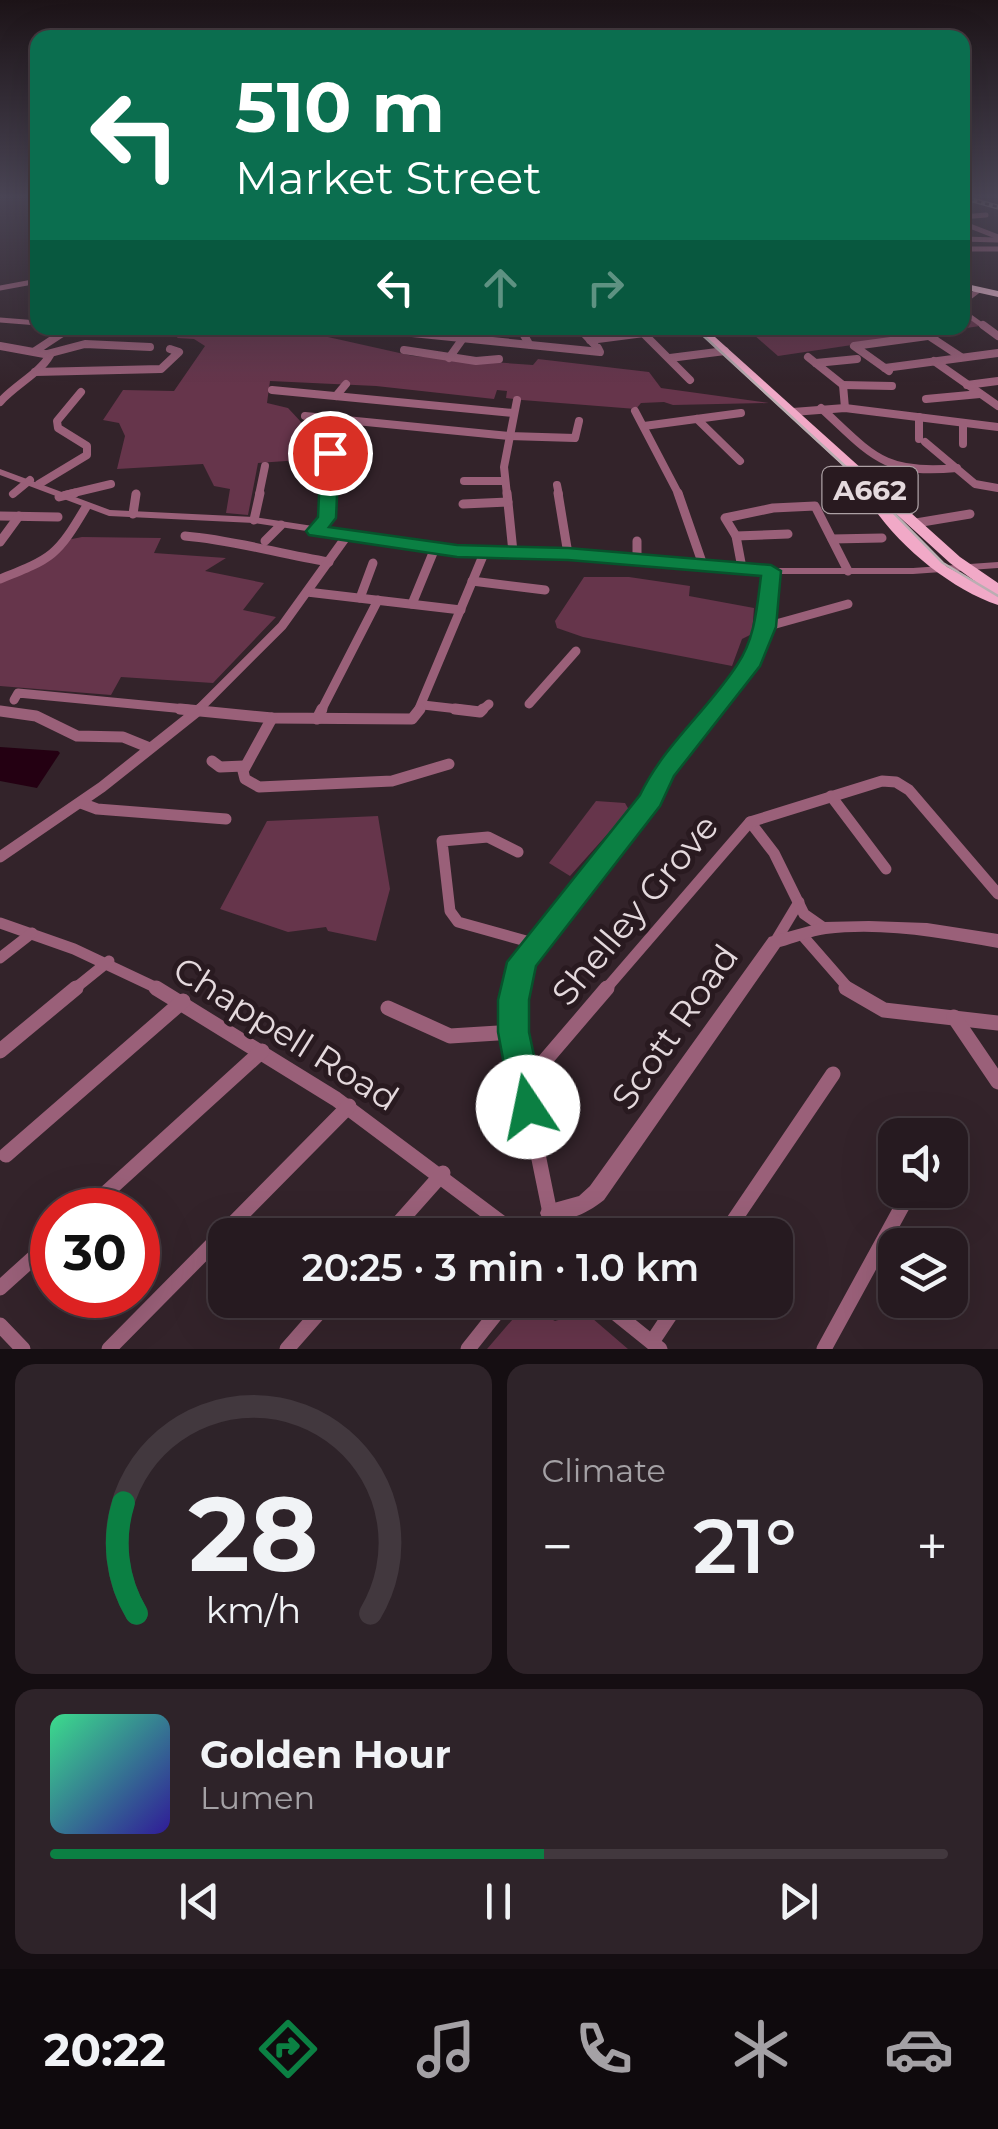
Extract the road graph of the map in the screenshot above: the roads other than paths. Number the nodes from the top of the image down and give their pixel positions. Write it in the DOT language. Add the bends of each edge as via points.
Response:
graph roads {
  1 [pos="0,278"];
  2 [pos="30,283"];
  3 [pos="12,286"];
  4 [pos="0,288"];
  5 [pos="970,288"];
  6 [pos="979,290"];
  7 [pos="998,294"];
  8 [pos="970,296"];
  9 [pos="970,316"];
  10 [pos="0,320"];
  11 [pos="30,322"];
  12 [pos="998,324"];
  13 [pos="984,326"];
  14 [pos="62,335"];
  15 [pos="446,335"];
  16 [pos="524,335"];
  17 [pos="585,335"];
  18 [pos="616,335"];
  19 [pos="646,335"];
  20 [pos="707,335"];
  21 [pos="998,336"];
  22 [pos="464,337"];
  23 [pos="590,340"];
  24 [pos="530,344"];
  25 [pos="0,346"];
  26 [pos="150,347"];
  27 [pos="170,348"];
  28 [pos="404,350"];
  29 [pos="725,351"];
  30 [pos="41,352"];
  31 [pos="998,352"];
  32 [pos="448,358"];
  33 [pos="670,358"];
  34 [pos="961,358"];
  35 [pos="500,359"];
  36 [pos="857,359"];
  37 [pos="934,361"];
  38 [pos="161,370"];
  39 [pos="35,372"];
  40 [pos="85,373"];
  41 [pos="167,379"];
  42 [pos="690,380"];
  43 [pos="998,381"];
  44 [pos="346,384"];
  45 [pos="967,385"];
  46 [pos="843,386"];
  47 [pos="892,386"];
  48 [pos="272,390"];
  49 [pos="416,392"];
  50 [pos="981,394"];
  51 [pos="336,396"];
  52 [pos="926,399"];
  53 [pos="517,400"];
  54 [pos="0,402"];
  55 [pos="409,402"];
  56 [pos="998,406"];
  57 [pos="821,408"];
  58 [pos="845,408"];
  59 [pos="859,410"];
  60 [pos="635,411"];
  61 [pos="793,412"];
  62 [pos="514,413"];
  63 [pos="741,413"];
  64 [pos="305,416"];
  65 [pos="919,417"];
  66 [pos="696,419"];
  67 [pos="332,420"];
  68 [pos="579,421"];
  69 [pos="860,422"];
  70 [pos="963,423"];
  71 [pos="644,426"];
  72 [pos="998,427"];
  73 [pos="509,436"];
  74 [pos="575,438"];
  75 [pos="963,444"];
  76 [pos="573,452"];
  77 [pos="740,461"];
  78 [pos="265,466"];
  79 [pos="957,468"];
  80 [pos="0,472"];
  81 [pos="506,480"];
  82 [pos="464,481"];
  83 [pos="34,482"];
  84 [pos="111,484"];
  85 [pos="557,484"];
  86 [pos="998,488"];
  87 [pos="14,494"];
  88 [pos="136,494"];
  89 [pos="59,497"];
  90 [pos="508,502"];
  91 [pos="463,504"];
  92 [pos="86,507"];
  93 [pos="134,514"];
  94 [pos="970,514"];
  95 [pos="0,516"];
  96 [pos="19,516"];
  97 [pos="58,517"];
  98 [pos="254,520"];
  99 [pos="916,523"];
  100 [pos="281,524"];
  101 [pos="316,531"];
  102 [pos="788,534"];
  103 [pos="186,536"];
  104 [pos="736,536"];
  105 [pos="346,537"];
  106 [pos="882,538"];
  107 [pos="832,539"];
  108 [pos="637,541"];
  109 [pos="0,542"];
  110 [pos="265,542"];
  111 [pos="436,548"];
  112 [pos="484,552"];
  113 [pos="513,552"];
  114 [pos="568,554"];
  115 [pos="637,559"];
  116 [pos="329,562"];
  117 [pos="373,563"];
  118 [pos="703,565"];
  119 [pos="998,565"];
  120 [pos="742,568"];
  121 [pos="966,569"];
  122 [pos="942,570"];
  123 [pos="771,571"];
  124 [pos="848,572"];
  125 [pos="1,577"];
  126 [pos="472,582"];
  127 [pos="545,590"];
  128 [pos="307,592"];
  129 [pos="998,595"];
  130 [pos="360,598"];
  131 [pos="378,600"];
  132 [pos="412,604"];
  133 [pos="848,604"];
  134 [pos="461,610"];
  135 [pos="765,627"];
  136 [pos="576,651"];
  137 [pos="16,697"];
  138 [pos="489,704"];
  139 [pos="528,704"];
  140 [pos="424,705"];
  141 [pos="202,708"];
  142 [pos="0,712"];
  143 [pos="272,718"];
  144 [pos="317,719"];
  145 [pos="150,748"];
  146 [pos="449,764"];
  147 [pos="244,766"];
  148 [pos="215,769"];
  149 [pos="831,796"];
  150 [pos="81,802"];
  151 [pos="226,819"];
  152 [pos="750,822"];
  153 [pos="518,852"];
  154 [pos="0,857"];
  155 [pos="886,869"];
  156 [pos="998,894"];
  157 [pos="799,902"];
  158 [pos="0,923"];
  159 [pos="824,928"];
  160 [pos="32,932"];
  161 [pos="802,935"];
  162 [pos="998,941"];
  163 [pos="775,942"];
  164 [pos="537,944"];
  165 [pos="0,958"];
  166 [pos="109,961"];
  167 [pos="183,1001"];
  168 [pos="388,1008"];
  169 [pos="954,1017"];
  170 [pos="998,1023"];
  171 [pos="514,1032"];
  172 [pos="0,1051"];
  173 [pos="262,1051"];
  174 [pos="833,1074"];
  175 [pos="998,1082"];
  176 [pos="524,1085"];
  177 [pos="349,1106"];
  178 [pos="6,1154"];
  179 [pos="443,1173"];
  180 [pos="110,1188"];
  181 [pos="901,1208"];
  182 [pos="550,1213"];
  183 [pos="403,1218"];
  184 [pos="497,1218"];
  185 [pos="549,1218"];
  186 [pos="736,1218"];
  187 [pos="30,1261"];
  188 [pos="0,1288"];
  189 [pos="314,1318"];
  190 [pos="493,1318"];
  191 [pos="621,1318"];
  192 [pos="671,1318"];
  193 [pos="0,1325"];
  194 [pos="656,1346"];
  195 [pos="23,1349"];
  196 [pos="109,1349"];
  197 [pos="287,1349"];
  198 [pos="468,1349"];
  199 [pos="824,1349"];
  1 -- 3 [label="street"];
  2 -- 3 [label="street"];
  3 -- 4 [label="street"];
  5 -- 6 [label="highway"];
  6 -- 7 [label="highway"];
  6 -- 8 [label="street"];
  9 -- 13 [label="street"];
  10 -- 11 [label="street"];
  12 -- 13 [label="street"];
  13 -- 21 [label="street"];
  14 -- 30 [label="street"];
  15 -- 22 [label="street"];
  16 -- 24 [label="street"];
  17 -- 23 [label="street"];
  18 -- 23 [label="street"];
  19 -- 33 [label="street"];
  20 -- 29 [label="main road, A662"];
  22 -- 24 [label="street"];
  22 -- 32 [label="street"];
  23 -- 24 [label="street" via="600,352"];
  25 -- 30 [label="street"];
  26 -- 30 [label="street" via="85,344"];
  27 -- 38 [label="street" via="179,352"];
  28 -- 32 [label="street"];
  29 -- 33 [label="street"];
  29 -- 61 [label="main road, A662"];
  30 -- 39 [label="street" via="50,360"];
  31 -- 34 [label="street"];
  32 -- 35 [label="street"];
  33 -- 42 [label="street"];
  34 -- 37 [label="street"];
  34 -- 37 [label="street" via="932,336 854,346 886,370"];
  36 -- 46 [label="street" via="812,360"];
  37 -- 45 [label="street"];
  38 -- 40 [label="street"];
  38 -- 41 [label="street"];
  39 -- 40 [label="street"];
  39 -- 54 [label="street"];
  40 -- 83 [label="street" via="83,389 58,428 87,446 87,455"];
  43 -- 45 [label="street"];
  44 -- 51 [label="street"];
  45 -- 50 [label="street"];
  46 -- 47 [label="street"];
  46 -- 58 [label="street"];
  48 -- 51 [label="street"];
  49 -- 55 [label="street"];
  50 -- 52 [label="street"];
  50 -- 56 [label="street"];
  51 -- 55 [label="street"];
  53 -- 62 [label="street"];
  55 -- 62 [label="street"];
  57 -- 58 [label="street"];
  57 -- 61 [label="street"];
  57 -- 79 [label="street" via="888,467"];
  58 -- 59 [label="street"];
  59 -- 65 [label="street"];
  59 -- 69 [label="street"];
  60 -- 71 [label="street"];
  61 -- 99 [label="main road, A662"];
  61 -- 122 [label="main road, A662"];
  62 -- 73 [label="street"];
  63 -- 66 [label="street"];
  64 -- 67 [label="street"];
  65 -- 70 [label="street"];
  65 -- 79 [label="street" via="922,440"];
  66 -- 71 [label="street"];
  66 -- 77 [label="street"];
  67 -- 73 [label="street"];
  67 -- 101 [label="street" via="327,518"];
  68 -- 74 [label="street"];
  70 -- 72 [label="street"];
  70 -- 75 [label="street"];
  71 -- 118 [label="street" via="674,480"];
  73 -- 74 [label="street"];
  73 -- 81 [label="street"];
  74 -- 76 [label="street"];
  78 -- 98 [label="street"];
  79 -- 86 [label="street" via="976,484"];
  80 -- 83 [label="street"];
  81 -- 82 [label="street"];
  81 -- 90 [label="street"];
  83 -- 87 [label="street"];
  83 -- 89 [label="street"];
  84 -- 89 [label="street"];
  85 -- 114 [label="street"];
  88 -- 93 [label="street"];
  89 -- 92 [label="street"];
  90 -- 91 [label="street"];
  90 -- 113 [label="street"];
  92 -- 93 [label="street"];
  92 -- 125 [label="street" via="61,549"];
  93 -- 98 [label="street"];
  94 -- 99 [label="street"];
  95 -- 96 [label="street"];
  96 -- 97 [label="street"];
  96 -- 109 [label="street"];
  98 -- 100 [label="street"];
  99 -- 121 [label="main road, A662"];
  100 -- 101 [label="street"];
  100 -- 110 [label="street"];
  101 -- 105 [label="street"];
  102 -- 104 [label="street"];
  103 -- 116 [label="street" via="236,540 254,550"];
  104 -- 107 [label="street" via="725,518 730,515 815,506"];
  104 -- 120 [label="street"];
  105 -- 111 [label="street"];
  105 -- 116 [label="street"];
  106 -- 107 [label="street"];
  107 -- 124 [label="street"];
  108 -- 115 [label="street"];
  111 -- 112 [label="street"];
  111 -- 132 [label="street"];
  112 -- 113 [label="street"];
  112 -- 126 [label="street"];
  113 -- 114 [label="street"];
  114 -- 115 [label="street"];
  115 -- 118 [label="street"];
  116 -- 128 [label="street"];
  117 -- 130 [label="street"];
  118 -- 120 [label="street"];
  119 -- 121 [label="street"];
  120 -- 123 [label="street"];
  121 -- 122 [label="street"];
  121 -- 129 [label="main road, A662"];
  122 -- 124 [label="street"];
  122 -- 129 [label="main road, A662"];
  123 -- 124 [label="street"];
  123 -- 135 [label="street"];
  126 -- 127 [label="street"];
  126 -- 134 [label="street"];
  128 -- 130 [label="street"];
  128 -- 141 [label="street" via="261,651"];
  130 -- 131 [label="street"];
  131 -- 132 [label="street"];
  131 -- 144 [label="street"];
  132 -- 134 [label="street"];
  133 -- 135 [label="street"];
  134 -- 140 [label="street"];
  135 -- 164 [label="street" via="749,666"];
  136 -- 139 [label="street"];
  137 -- 141 [label="street"];
  138 -- 140 [label="street" via="480,712"];
  140 -- 144 [label="street" via="404,721"];
  141 -- 143 [label="street"];
  141 -- 145 [label="street"];
  142 -- 145 [label="street" via="36,716 85,738 123,737"];
  143 -- 144 [label="street"];
  143 -- 147 [label="street"];
  145 -- 150 [label="street"];
  146 -- 147 [label="street" via="392,781 287,788 251,784"];
  147 -- 148 [label="street"];
  149 -- 152 [label="street, Shelley Grove"];
  149 -- 155 [label="street"];
  149 -- 156 [label="street, Shelley Grove" via="896,782"];
  150 -- 151 [label="street" via="97,809"];
  150 -- 154 [label="street"];
  152 -- 157 [label="street"];
  152 -- 176 [label="street, Shelley Grove"];
  153 -- 164 [label="street" via="488,837 442,841 450,911 458,922"];
  157 -- 159 [label="street"];
  157 -- 163 [label="street"];
  158 -- 160 [label="street, Chappell Road"];
  159 -- 161 [label="street, Scott Road"];
  159 -- 162 [label="street, Scott Road" via="928,929"];
  160 -- 165 [label="street"];
  160 -- 166 [label="street, Chappell Road"];
  161 -- 163 [label="street, Scott Road"];
  161 -- 169 [label="street" via="824,966 867,1004"];
  163 -- 182 [label="street, Scott Road" via="597,1193 584,1204"];
  164 -- 171 [label="street" via="522,962"];
  166 -- 167 [label="street, Chappell Road"];
  166 -- 172 [label="street"];
  167 -- 173 [label="street, Chappell Road"];
  167 -- 178 [label="street"];
  168 -- 171 [label="street" via="450,1036"];
  169 -- 170 [label="street"];
  169 -- 175 [label="street"];
  171 -- 176 [label="street"];
  173 -- 177 [label="street, Chappell Road"];
  173 -- 180 [label="street"];
  174 -- 186 [label="street"];
  176 -- 182 [label="street"];
  177 -- 179 [label="street, Chappell Road"];
  177 -- 196 [label="street"];
  179 -- 183 [label="street"];
  179 -- 184 [label="street, Chappell Road"];
  181 -- 199 [label="street"];
  182 -- 185 [label="street"];
  187 -- 188 [label="street"];
  189 -- 197 [label="street"];
  190 -- 198 [label="street"];
  191 -- 194 [label="street"];
  192 -- 194 [label="street"];
  193 -- 195 [label="street"];
}
